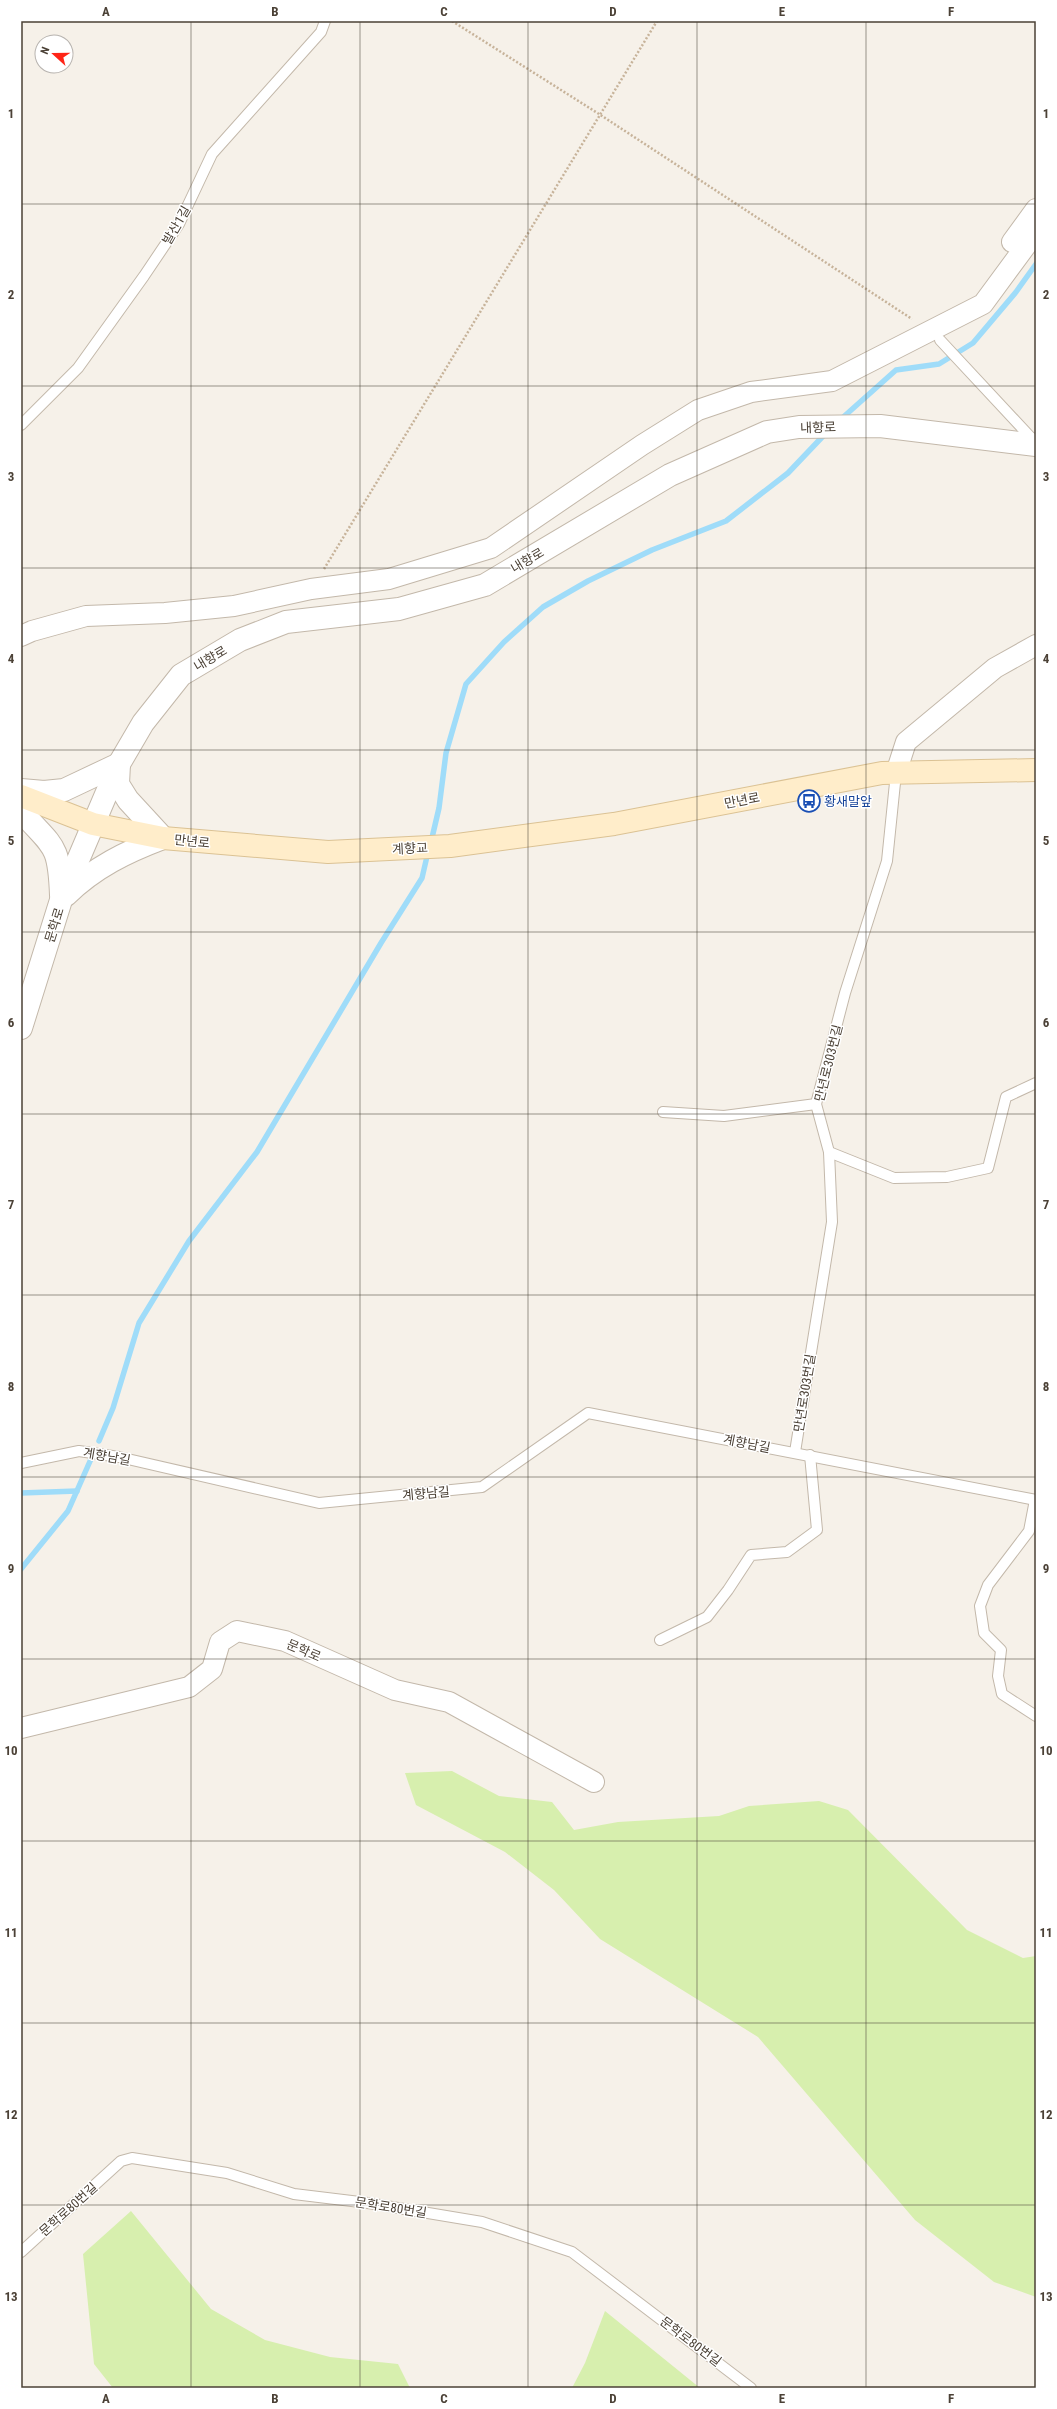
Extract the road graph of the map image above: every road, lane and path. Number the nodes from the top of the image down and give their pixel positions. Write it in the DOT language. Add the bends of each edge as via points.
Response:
graph roads {
  1 [pos="325,21"];
  2 [pos="452,21"];
  3 [pos="657,21"];
  4 [pos="599,114"];
  5 [pos="1036,209"];
  6 [pos="1036,232"];
  7 [pos="960,316"];
  8 [pos="935,335"];
  9 [pos="21,425"];
  10 [pos="1036,444"];
  11 [pos="311,589"];
  12 [pos="21,636"];
  13 [pos="1036,645"];
  14 [pos="119,764"];
  15 [pos="1036,770"];
  16 [pos="896,773"];
  17 [pos="21,790"];
  18 [pos="21,796"];
  19 [pos="21,811"];
  20 [pos="93,824"];
  21 [pos="163,838"];
  22 [pos="450,846"];
  23 [pos="370,850"];
  24 [pos="61,900"];
  25 [pos="21,1028"];
  26 [pos="1036,1083"];
  27 [pos="816,1104"];
  28 [pos="663,1112"];
  29 [pos="829,1152"];
  30 [pos="795,1452"];
  31 [pos="810,1455"];
  32 [pos="21,1464"];
  33 [pos="1035,1500"];
  34 [pos="660,1640"];
  35 [pos="1036,1716"];
  36 [pos="21,1728"];
  37 [pos="594,1782"];
  38 [pos="21,2252"];
  39 [pos="751,2388"];
  1 -- 9 [label="lane, 발산1길" via="321,32 212,154 179,224 78,368"];
  2 -- 4 [label="path"];
  3 -- 4 [label="path"];
  4 -- 8 [label="path"];
  4 -- 11 [label="path"];
  5 -- 7 [label="street"];
  6 -- 7 [label="street" via="983,304"];
  7 -- 8 [label="street"];
  8 -- 10 [label="lane"];
  8 -- 11 [label="street" via="832,381 751,392 698,410 491,548 389,580"];
  10 -- 14 [label="street, 내향로" via="880,426 799,427 767,432 670,475 485,585 399,609 286,622 240,640 181,675 143,723"];
  11 -- 12 [label="street" via="234,606 165,613 86,616"];
  13 -- 16 [label="street" via="995,668 906,742"];
  14 -- 17 [label="street" via="64,790"];
  14 -- 20 [label="street, 내향로"];
  14 -- 21 [label="street" via="118,784 128,800"];
  15 -- 16 [label="main road, 만년로"];
  16 -- 22 [label="main road, 만년로" via="882,773 614,824"];
  16 -- 27 [label="lane, 만년로303번길" via="887,861 845,993"];
  18 -- 20 [label="main road, 만년로"];
  19 -- 24 [label="street" via="44,833 57,853"];
  20 -- 21 [label="main road, 만년로"];
  20 -- 24 [label="street, 문학로"];
  21 -- 23 [label="main road, 만년로" via="328,852"];
  21 -- 24 [label="street" via="113,859 85,877"];
  22 -- 23 [label="main road, 계향교"];
  24 -- 25 [label="street, 문학로"];
  26 -- 29 [label="lane" via="1006,1097 988,1168 947,1177 894,1178"];
  27 -- 28 [label="lane" via="724,1116"];
  27 -- 29 [label="lane, 만년로303번길"];
  29 -- 30 [label="lane, 만년로303번길" via="832,1222"];
  30 -- 31 [label="lane, 계향남길"];
  30 -- 32 [label="lane, 계향남길" via="588,1412 482,1487 319,1503 79,1450"];
  31 -- 33 [label="lane, 계향남길"];
  31 -- 34 [label="lane" via="817,1530 787,1552 751,1555 707,1616"];
  33 -- 35 [label="lane, 계향남길" via="1030,1531 988,1585 980,1606 984,1633 1000,1650 998,1676 1002,1694"];
  36 -- 37 [label="street, 문학로" via="190,1687 212,1669 220,1642 237,1631 286,1641 396,1690 448,1702"];
  38 -- 39 [label="lane, 문학로80번길" via="121,2161 132,2158 227,2173 294,2194 482,2222 572,2252"];
}
